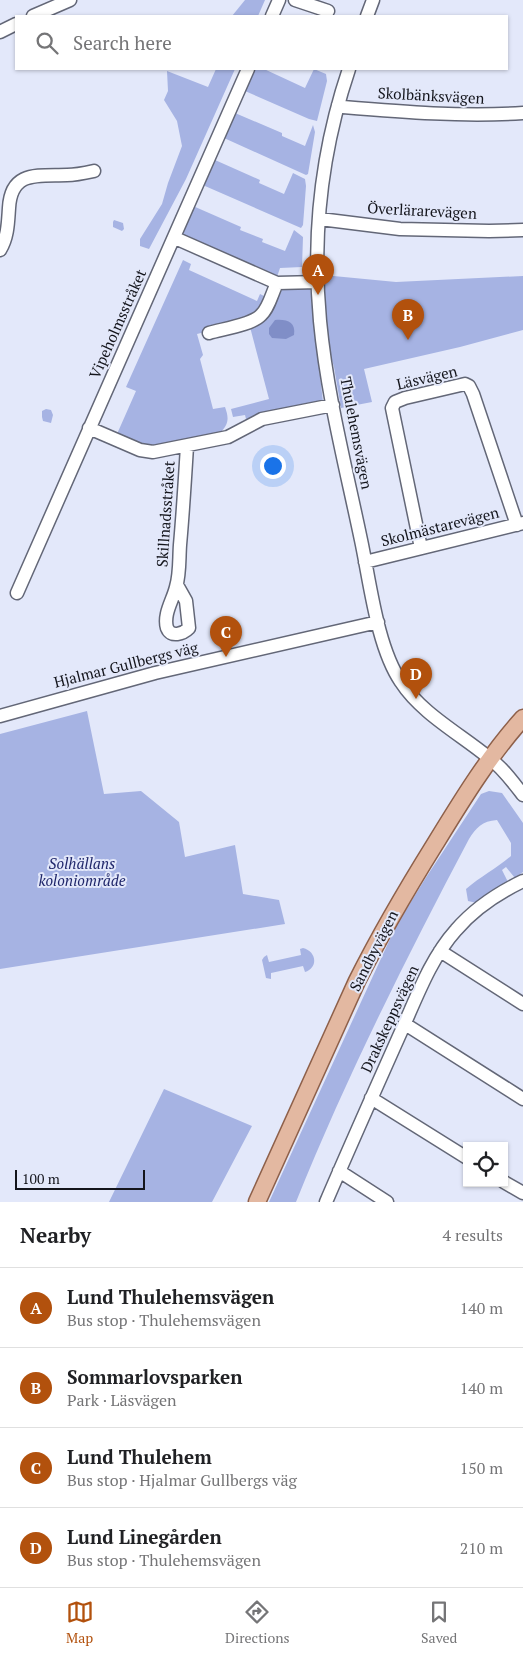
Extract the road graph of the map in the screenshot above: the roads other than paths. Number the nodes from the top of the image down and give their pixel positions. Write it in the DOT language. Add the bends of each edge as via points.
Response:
graph roads {
  1 [pos="70,0"];
  2 [pos="279,0"];
  3 [pos="295,0"];
  4 [pos="373,0"];
  5 [pos="328,11"];
  6 [pos="35,15"];
  7 [pos="272,15"];
  8 [pos="367,15"];
  9 [pos="15,24"];
  10 [pos="0,32"];
  11 [pos="248,70"];
  12 [pos="349,70"];
  13 [pos="338,105"];
  14 [pos="523,114"];
  15 [pos="94,171"];
  16 [pos="320,219"];
  17 [pos="523,230"];
  18 [pos="175,238"];
  19 [pos="0,250"];
  20 [pos="318,282"];
  21 [pos="277,283"];
  22 [pos="209,333"];
  23 [pos="333,405"];
  24 [pos="89,428"];
  25 [pos="187,446"];
  26 [pos="520,524"];
  27 [pos="421,548"];
  28 [pos="366,562"];
  29 [pos="177,585"];
  30 [pos="17,593"];
  31 [pos="378,622"];
  32 [pos="0,716"];
  33 [pos="523,718"];
  34 [pos="490,758"];
  35 [pos="523,795"];
  36 [pos="523,881"];
  37 [pos="440,951"];
  38 [pos="523,1004"];
  39 [pos="405,1024"];
  40 [pos="371,1098"];
  41 [pos="523,1098"];
  42 [pos="463,1156"];
  43 [pos="339,1171"];
  44 [pos="508,1184"];
  45 [pos="523,1193"];
  46 [pos="258,1202"];
  47 [pos="326,1202"];
  48 [pos="388,1202"];
  1 -- 6 [label="street"];
  2 -- 7 [label="street"];
  3 -- 5 [label="street"];
  4 -- 8 [label="street"];
  9 -- 10 [label="street"];
  11 -- 18 [label="street, Vipeholmsstråket"];
  12 -- 13 [label="street, Thulehemsvägen"];
  13 -- 14 [label="street, Skolbänksvägen" via="461,115"];
  13 -- 16 [label="street, Thulehemsvägen" via="328,147"];
  15 -- 19 [label="street" via="36,175 17,184 9,200 7,233"];
  16 -- 17 [label="street, Överlärarevägen" via="400,229"];
  16 -- 20 [label="street, Thulehemsvägen"];
  18 -- 21 [label="street"];
  18 -- 24 [label="street, Vipeholmsstråket"];
  20 -- 21 [label="street"];
  20 -- 23 [label="street, Thulehemsvägen" via="322,338"];
  21 -- 22 [label="street" via="259,317"];
  23 -- 25 [label="street" via="259,420 228,437"];
  23 -- 28 [label="street, Thulehemsvägen"];
  24 -- 25 [label="street" via="146,452"];
  24 -- 30 [label="street, Vipeholmsstråket"];
  25 -- 29 [label="street, Skillnadsstråket"];
  26 -- 27 [label="street, Skolmästarevägen"];
  26 -- 27 [label="street, Läsvägen" via="471,388 465,384 405,398 395,402 392,408"];
  27 -- 28 [label="street, Skolmästarevägen"];
  28 -- 31 [label="street, Thulehemsvägen"];
  31 -- 32 [label="street, Hjalmar Gullbergs väg" via="155,673"];
  31 -- 34 [label="street, Thulehemsvägen" via="390,662 407,690 439,720"];
  33 -- 34 [label="main road, Sandbyvägen"];
  34 -- 35 [label="street, Thulehemsvägen"];
  34 -- 46 [label="main road, Sandbyvägen" via="374,947"];
  36 -- 37 [label="street, Drakskeppsvägen" via="474,912"];
  37 -- 38 [label="street"];
  37 -- 39 [label="street, Drakskeppsvägen"];
  39 -- 40 [label="street, Drakskeppsvägen"];
  39 -- 41 [label="street"];
  40 -- 42 [label="street"];
  40 -- 43 [label="street, Drakskeppsvägen"];
  43 -- 47 [label="street, Drakskeppsvägen"];
  43 -- 48 [label="street"];
  44 -- 45 [label="street"];
}
